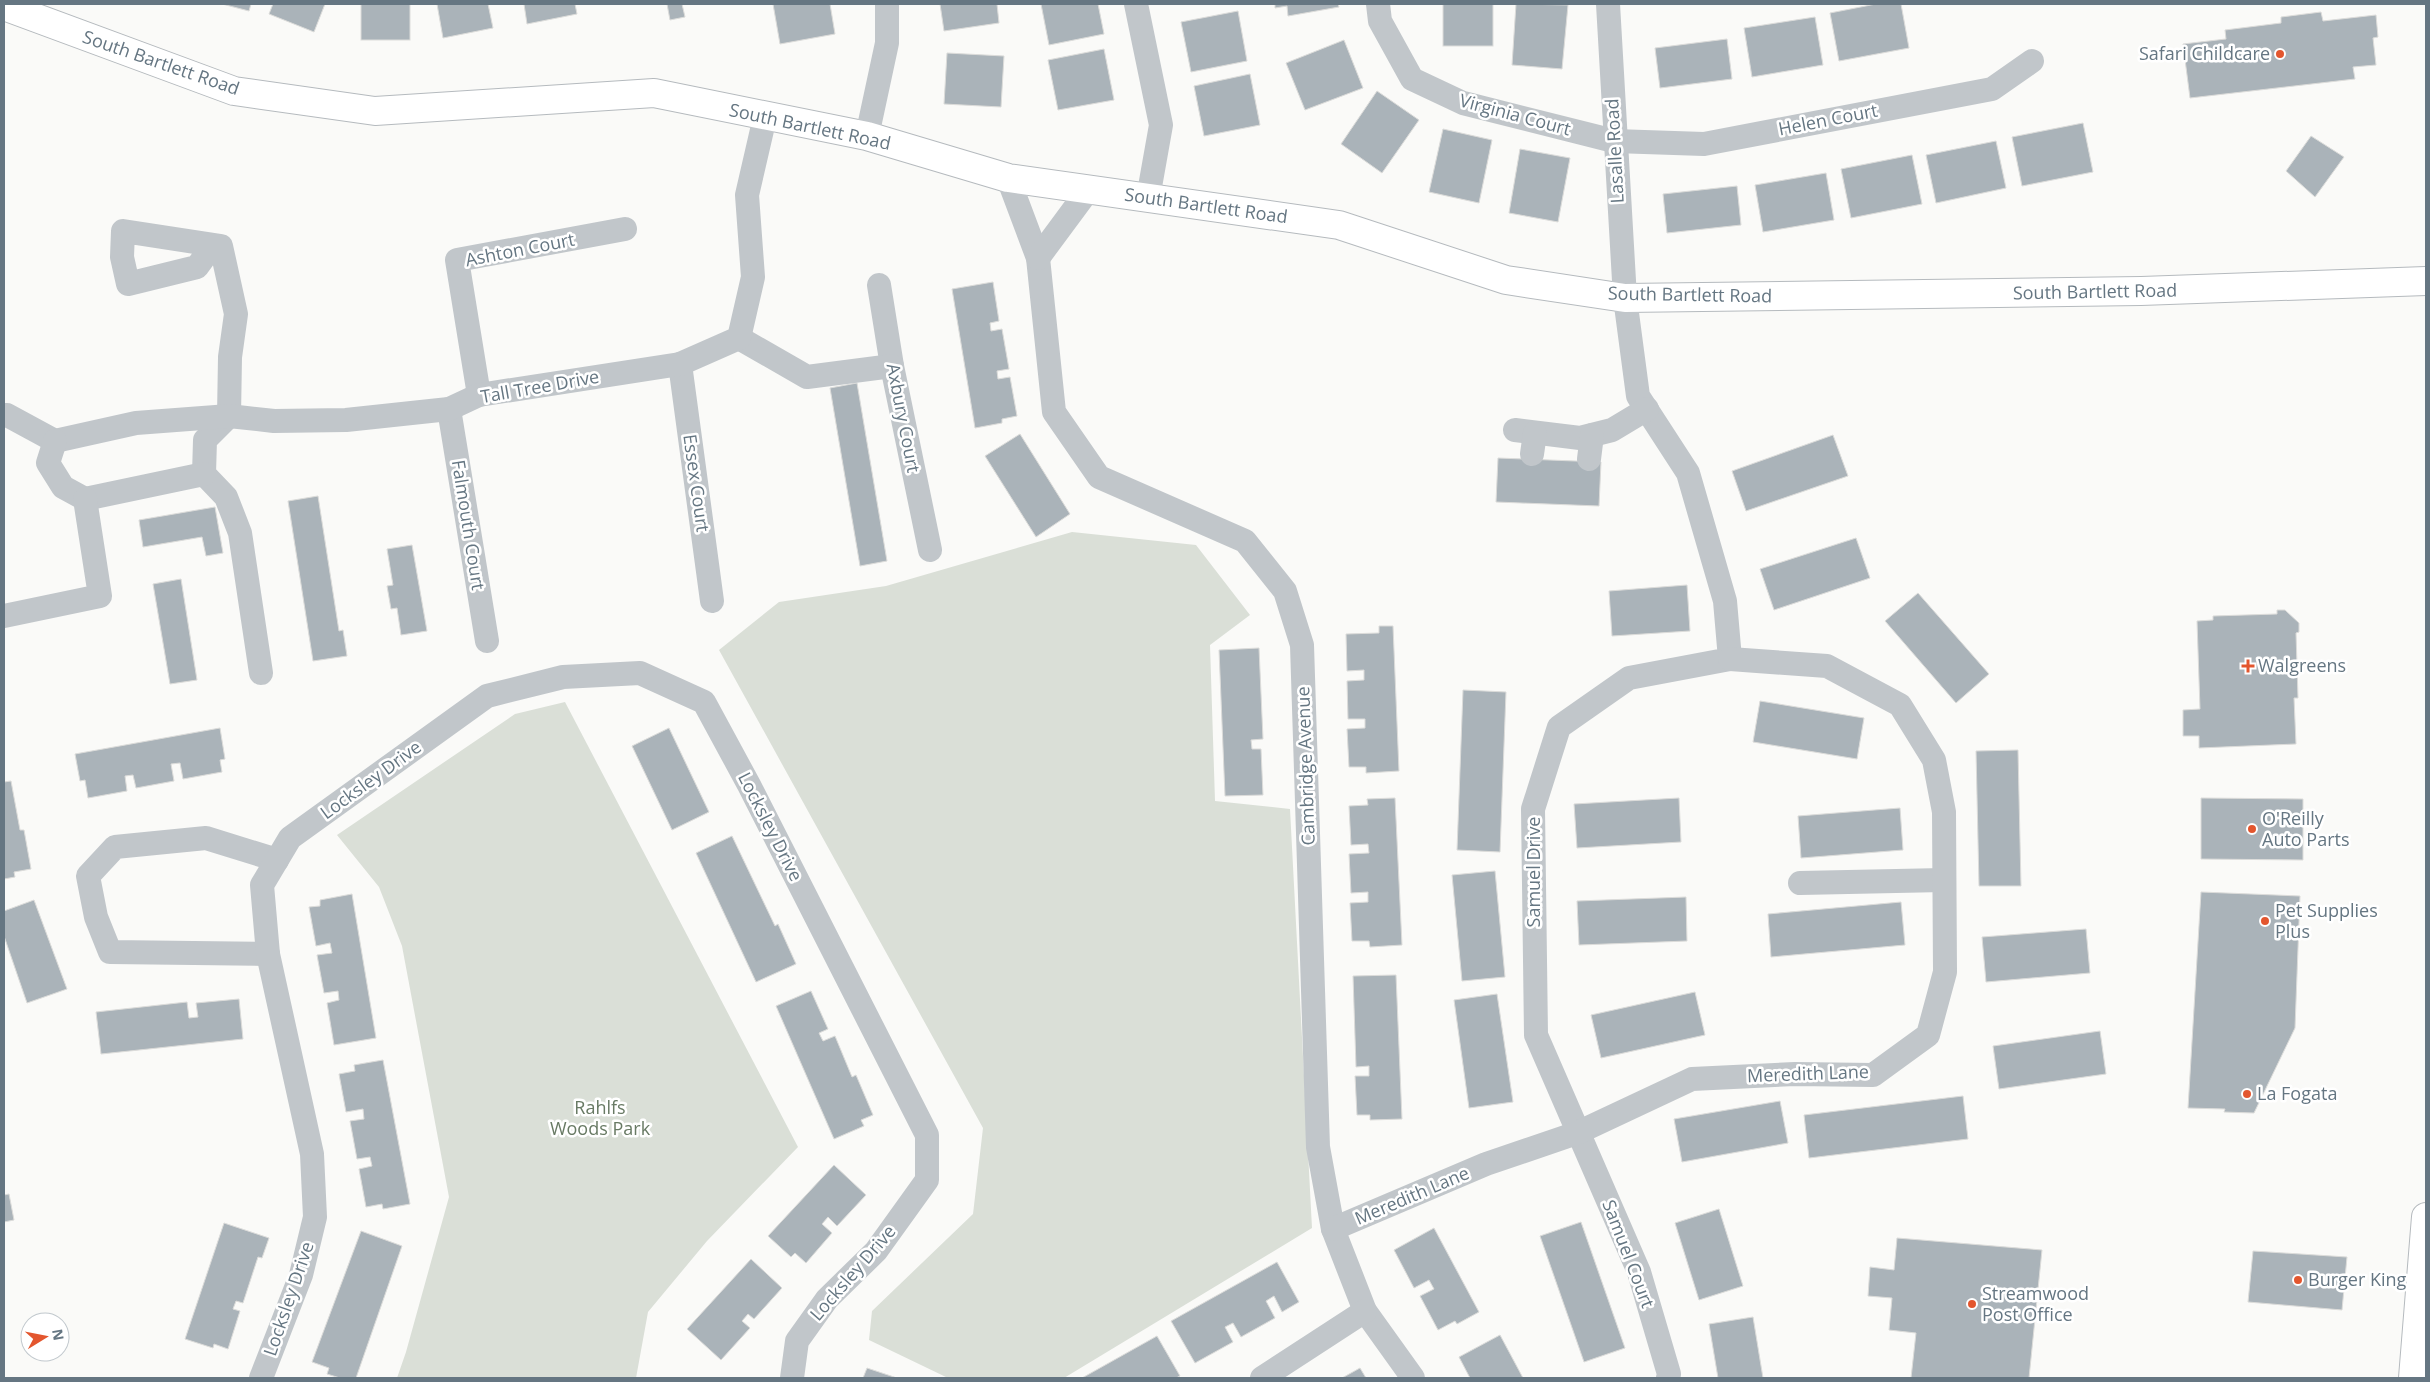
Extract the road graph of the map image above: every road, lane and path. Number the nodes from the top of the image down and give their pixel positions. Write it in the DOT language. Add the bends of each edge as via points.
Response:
graph roads {
  1 [pos="887,4"];
  2 [pos="1136,4"];
  3 [pos="1378,4"];
  4 [pos="1608,4"];
  5 [pos="4,6"];
  6 [pos="2032,61"];
  7 [pos="765,117"];
  8 [pos="866,136"];
  9 [pos="1614,141"];
  10 [pos="1008,178"];
  11 [pos="1089,189"];
  12 [pos="1148,198"];
  13 [pos="625,229"];
  14 [pos="213,244"];
  15 [pos="1038,258"];
  16 [pos="2426,281"];
  17 [pos="879,285"];
  18 [pos="1624,298"];
  19 [pos="739,338"];
  20 [pos="680,364"];
  21 [pos="892,366"];
  22 [pos="479,395"];
  23 [pos="1647,409"];
  24 [pos="448,410"];
  25 [pos="4,415"];
  26 [pos="228,416"];
  27 [pos="1592,435"];
  28 [pos="1527,439"];
  29 [pos="55,441"];
  30 [pos="1589,459"];
  31 [pos="204,474"];
  32 [pos="84,499"];
  33 [pos="930,550"];
  34 [pos="712,601"];
  35 [pos="4,616"];
  36 [pos="487,641"];
  37 [pos="1730,659"];
  38 [pos="261,674"];
  39 [pos="277,860"];
  40 [pos="1944,880"];
  41 [pos="1800,883"];
  42 [pos="268,954"];
  43 [pos="1577,1132"];
  44 [pos="2426,1217"];
  45 [pos="1333,1229"];
  46 [pos="1365,1311"];
  47 [pos="261,1378"];
  48 [pos="792,1378"];
  49 [pos="1262,1378"];
  50 [pos="1413,1378"];
  51 [pos="1668,1378"];
  52 [pos="2413,1378"];
  1 -- 8 [label="street" via="887,43"];
  2 -- 12 [label="street" via="1161,125"];
  3 -- 9 [label="street, Virginia Court" via="1380,21 1412,79 1464,103"];
  4 -- 9 [label="street, Lasalle Road"];
  5 -- 7 [label="main road, South Bartlett Road" via="234,91 375,111 654,93"];
  6 -- 9 [label="street, Helen Court" via="1992,89 1973,93 1704,144"];
  7 -- 8 [label="main road, South Bartlett Road"];
  7 -- 19 [label="street" via="747,195 753,277"];
  8 -- 10 [label="main road, South Bartlett Road"];
  9 -- 18 [label="street, Lasalle Road"];
  10 -- 11 [label="main road, South Bartlett Road"];
  10 -- 15 [label="street, Cambridge Avenue"];
  11 -- 12 [label="main road, South Bartlett Road"];
  11 -- 15 [label="street"];
  12 -- 18 [label="main road, South Bartlett Road" via="1338,225 1506,280"];
  13 -- 22 [label="street, Ashton Court" via="457,260"];
  14 -- 26 [label="street" via="221,246 236,314 230,357"];
  15 -- 45 [label="street, Cambridge Avenue" via="1054,412 1100,477 1245,541 1285,591 1302,645 1318,1147"];
  16 -- 18 [label="main road, South Bartlett Road" via="2131,292"];
  17 -- 21 [label="street, Axbury Court"];
  18 -- 23 [label="street" via="1638,396"];
  19 -- 20 [label="street, Tall Tree Drive"];
  19 -- 21 [label="street" via="807,377"];
  20 -- 22 [label="street, Tall Tree Drive"];
  20 -- 34 [label="street, Essex Court"];
  21 -- 33 [label="street, Axbury Court"];
  22 -- 24 [label="street, Tall Tree Drive"];
  23 -- 27 [label="street" via="1612,430"];
  23 -- 37 [label="street" via="1688,473 1725,601"];
  24 -- 26 [label="street, Tall Tree Drive" via="346,420 274,421"];
  24 -- 36 [label="street, Falmouth Court"];
  25 -- 29 [label="street"];
  26 -- 29 [label="street, Tall Tree Drive" via="136,423"];
  26 -- 31 [label="street" via="205,440"];
  27 -- 28 [label="street"];
  27 -- 30 [label="street"];
  29 -- 32 [label="street" via="48,463 63,487"];
  31 -- 32 [label="street"];
  31 -- 38 [label="street" via="226,497 240,533"];
  32 -- 35 [label="street" via="100,596"];
  37 -- 40 [label="street, Meredith Lane" via="1827,666 1900,704 1934,760 1944,812"];
  37 -- 43 [label="street, Samuel Drive" via="1629,678 1559,727 1533,810 1536,1035"];
  39 -- 42 [label="street, Locksley Drive" via="262,885"];
  39 -- 42 [label="street" via="206,838 115,847 88,876 96,917 110,952"];
  39 -- 48 [label="street, Locksley Drive" via="290,838 487,696 563,677 640,673 704,702 927,1135 927,1180 876,1251 827,1299 797,1341"];
  40 -- 41 [label="street"];
  40 -- 43 [label="street, Meredith Lane" via="1945,972 1928,1035 1873,1075 1795,1074 1692,1079"];
  42 -- 47 [label="street, Locksley Drive" via="312,1154 315,1217 301,1275"];
  43 -- 45 [label="street, Meredith Lane" via="1486,1164"];
  43 -- 51 [label="street, Samuel Court" via="1639,1272"];
  44 -- 52 [label="main road"];
  45 -- 46 [label="street, Cambridge Avenue"];
  46 -- 49 [label="street"];
  46 -- 50 [label="street, Cambridge Avenue"];
}
